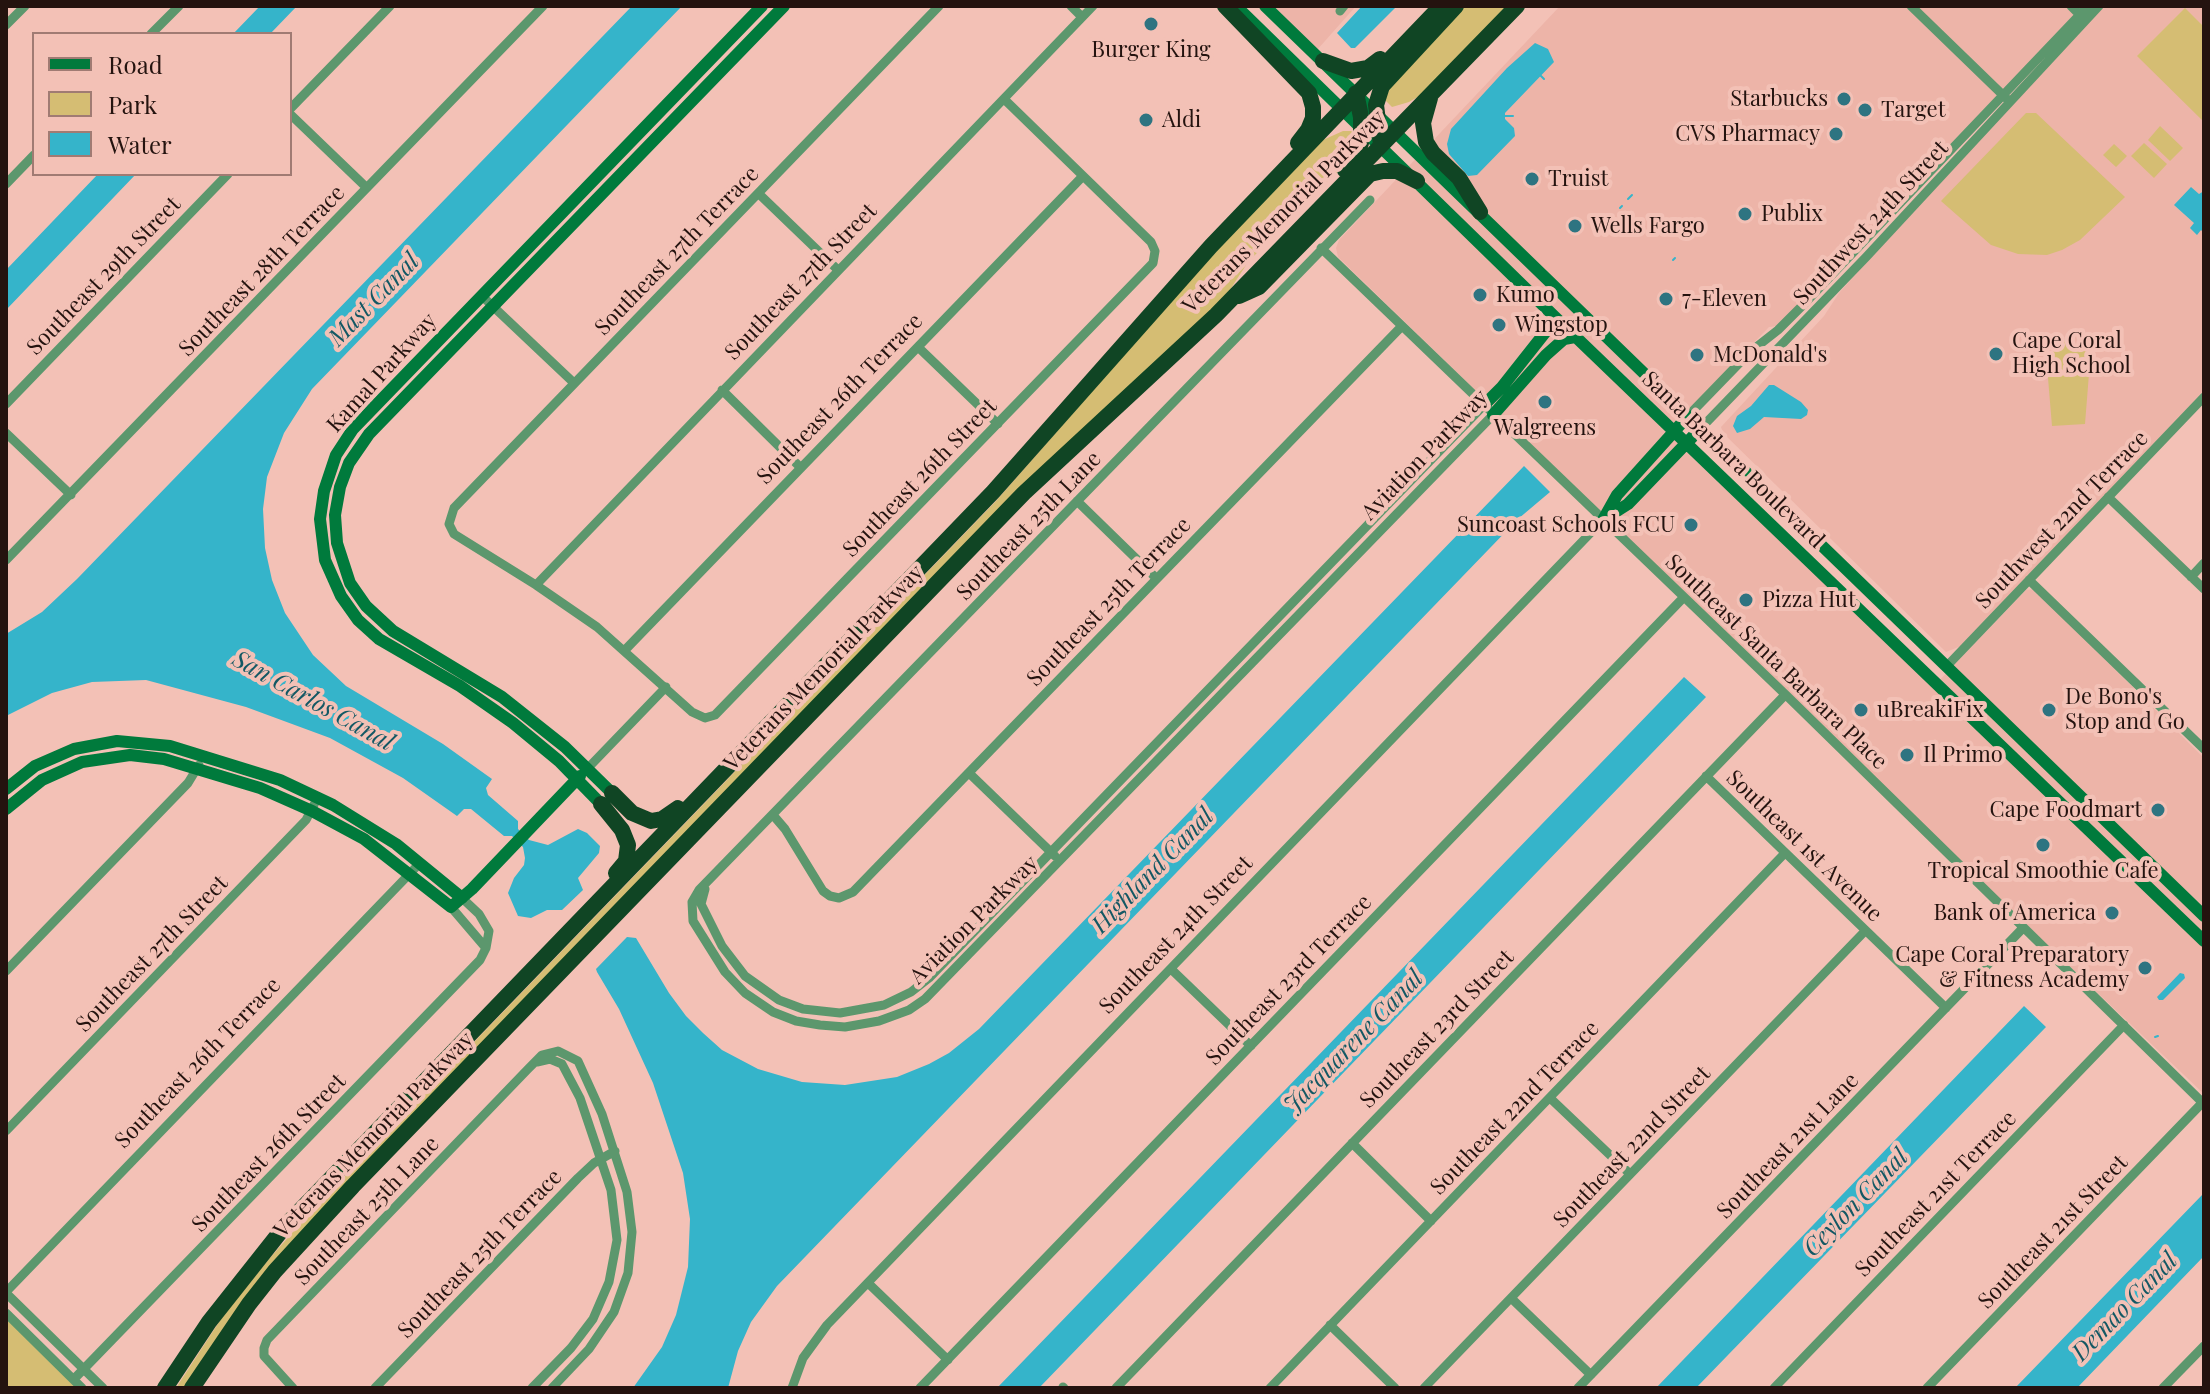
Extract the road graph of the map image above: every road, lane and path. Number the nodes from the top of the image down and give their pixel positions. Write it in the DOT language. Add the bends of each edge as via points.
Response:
graph roads {
  1 [pos="25,6"];
  2 [pos="178,6"];
  3 [pos="390,6"];
  4 [pos="543,6"];
  5 [pos="762,6"];
  6 [pos="784,6"];
  7 [pos="939,6"];
  8 [pos="1071,6"];
  9 [pos="1093,6"];
  10 [pos="1225,6"];
  11 [pos="1236,6"];
  12 [pos="1265,6"];
  13 [pos="1431,6"];
  14 [pos="1441,6"];
  15 [pos="1456,6"];
  16 [pos="1517,6"];
  17 [pos="1911,6"];
  18 [pos="2071,6"];
  19 [pos="2088,6"];
  20 [pos="2099,6"];
  21 [pos="1082,17"];
  22 [pos="2083,17"];
  23 [pos="6,25"];
  24 [pos="153,32"];
  25 [pos="1323,61"];
  26 [pos="1356,93"];
  27 [pos="1431,95"];
  28 [pos="2006,98"];
  29 [pos="1004,99"];
  30 [pos="1342,108"];
  31 [pos="292,110"];
  32 [pos="1376,113"];
  33 [pos="292,114"];
  34 [pos="1362,127"];
  35 [pos="1395,131"];
  36 [pos="1381,145"];
  37 [pos="32,157"];
  38 [pos="226,176"];
  39 [pos="1083,176"];
  40 [pos="1417,181"];
  41 [pos="6,184"];
  42 [pos="367,188"];
  43 [pos="758,193"];
  44 [pos="1370,200"];
  45 [pos="1480,212"];
  46 [pos="1321,248"];
  47 [pos="1488,249"];
  48 [pos="838,270"];
  49 [pos="1182,277"];
  50 [pos="482,296"];
  51 [pos="1230,300"];
  52 [pos="493,306"];
  53 [pos="1589,314"];
  54 [pos="1555,317"];
  55 [pos="1402,326"];
  56 [pos="1575,337"];
  57 [pos="1767,338"];
  58 [pos="918,347"];
  59 [pos="574,383"];
  60 [pos="722,390"];
  61 [pos="1737,391"];
  62 [pos="2204,397"];
  63 [pos="6,404"];
  64 [pos="1488,410"];
  65 [pos="1688,416"];
  66 [pos="998,424"];
  67 [pos="1700,429"];
  68 [pos="1675,431"];
  69 [pos="6,433"];
  70 [pos="1686,442"];
  71 [pos="801,468"];
  72 [pos="71,495"];
  73 [pos="2108,497"];
  74 [pos="1077,501"];
  75 [pos="1603,520"];
  76 [pos="6,560"];
  77 [pos="2204,563"];
  78 [pos="2191,577"];
  79 [pos="1156,578"];
  80 [pos="2029,580"];
  81 [pos="536,585"];
  82 [pos="2204,589"];
  83 [pos="1684,597"];
  84 [pos="625,650"];
  85 [pos="1946,667"];
  86 [pos="666,687"];
  87 [pos="1785,695"];
  88 [pos="795,698"];
  89 [pos="2204,749"];
  90 [pos="205,755"];
  91 [pos="588,768"];
  92 [pos="197,769"];
  93 [pos="969,773"];
  94 [pos="1706,776"];
  95 [pos="576,780"];
  96 [pos="6,789"];
  97 [pos="318,797"];
  98 [pos="606,798"];
  99 [pos="6,809"];
  100 [pos="312,811"];
  101 [pos="773,815"];
  102 [pos="1050,852"];
  103 [pos="1785,853"];
  104 [pos="1060,861"];
  105 [pos="420,863"];
  106 [pos="409,872"];
  107 [pos="713,876"];
  108 [pos="462,898"];
  109 [pos="451,907"];
  110 [pos="2204,916"];
  111 [pos="2023,928"];
  112 [pos="1865,931"];
  113 [pos="2204,941"];
  114 [pos="486,948"];
  115 [pos="1171,969"];
  116 [pos="6,971"];
  117 [pos="1946,1008"];
  118 [pos="2124,1025"];
  119 [pos="1251,1046"];
  120 [pos="442,1063"];
  121 [pos="534,1063"];
  122 [pos="1550,1098"];
  123 [pos="2203,1102"];
  124 [pos="6,1131"];
  125 [pos="1352,1143"];
  126 [pos="615,1151"];
  127 [pos="602,1157"];
  128 [pos="1630,1174"];
  129 [pos="1431,1221"];
  130 [pos="868,1283"];
  131 [pos="6,1292"];
  132 [pos="1511,1298"];
  133 [pos="6,1313"];
  134 [pos="1330,1325"];
  135 [pos="2204,1346"];
  136 [pos="948,1360"];
  137 [pos="85,1370"];
  138 [pos="1591,1375"];
  139 [pos="74,1379"];
  140 [pos="82,1388"];
  141 [pos="103,1388"];
  142 [pos="165,1388"];
  143 [pos="192,1388"];
  144 [pos="293,1388"];
  145 [pos="375,1388"];
  146 [pos="532,1388"];
  147 [pos="552,1388"];
  148 [pos="792,1388"];
  149 [pos="920,1388"];
  150 [pos="1116,1388"];
  151 [pos="1270,1388"];
  152 [pos="1395,1388"];
  153 [pos="1424,1388"];
  154 [pos="1578,1388"];
  155 [pos="1774,1388"];
  156 [pos="1927,1388"];
  157 [pos="2163,1388"];
  1 -- 23 [label="street"];
  2 -- 24 [label="street"];
  3 -- 31 [label="street"];
  4 -- 42 [label="street, Southeast 28th Terrace"];
  5 -- 50 [label="street, Kamal Parkway"];
  6 -- 52 [label="street, Kamal Parkway"];
  7 -- 43 [label="street, Southeast 27th Terrace"];
  8 -- 21 [label="street"];
  9 -- 21 [label="street, Southeast 27th Street"];
  10 -- 49 [label="highway" via="1307,90 1313,118 1304,136 1222,222"];
  11 -- 30 [label="street, Santa Barbara Boulevard"];
  12 -- 25 [label="street, Santa Barbara Boulevard"];
  13 -- 25 [label="highway" via="1368,68 1344,70"];
  14 -- 26 [label="highway, Veterans Memorial Parkway"];
  15 -- 32 [label="highway" via="1386,80"];
  16 -- 27 [label="highway, Veterans Memorial Parkway"];
  17 -- 28 [label="street"];
  18 -- 22 [label="street"];
  19 -- 22 [label="street, Southwest 24th Street"];
  20 -- 22 [label="street, Southwest 24th Street"];
  21 -- 29 [label="street, Southeast 27th Street"];
  22 -- 28 [label="street, Southwest 24th Street"];
  25 -- 26 [label="street, Santa Barbara Boulevard"];
  26 -- 30 [label="highway, Veterans Memorial Parkway"];
  26 -- 32 [label="street, Santa Barbara Boulevard"];
  26 -- 34 [label="highway"];
  27 -- 35 [label="highway, Veterans Memorial Parkway"];
  27 -- 45 [label="highway" via="1423,123 1426,142 1459,178"];
  28 -- 57 [label="street, Southwest 24th Street"];
  28 -- 61 [label="street, Southwest 24th Street" via="1866,257"];
  29 -- 39 [label="street"];
  29 -- 48 [label="street, Southeast 27th Street"];
  30 -- 34 [label="street, Santa Barbara Boulevard"];
  30 -- 49 [label="highway, Veterans Memorial Parkway"];
  32 -- 35 [label="street, Santa Barbara Boulevard"];
  32 -- 36 [label="highway"];
  33 -- 42 [label="street"];
  34 -- 36 [label="street, Santa Barbara Boulevard"];
  34 -- 51 [label="highway" via="1355,159 1251,267"];
  35 -- 36 [label="highway, Veterans Memorial Parkway"];
  35 -- 45 [label="street, Santa Barbara Boulevard"];
  36 -- 40 [label="street, Santa Barbara Boulevard"];
  36 -- 51 [label="highway, Veterans Memorial Parkway"];
  37 -- 41 [label="street"];
  38 -- 63 [label="street, Southeast 29th Street"];
  39 -- 58 [label="street, Southeast 26th Terrace"];
  39 -- 66 [label="street, Southeast 26th Street" via="1151,242 1155,256"];
  40 -- 47 [label="street, Santa Barbara Boulevard"];
  40 -- 51 [label="highway" via="1397,171 1370,174 1259,287"];
  42 -- 72 [label="street, Southeast 28th Terrace"];
  43 -- 48 [label="street"];
  43 -- 59 [label="street, Southeast 27th Terrace"];
  44 -- 46 [label="street, Southeast 25th Lane"];
  45 -- 53 [label="street, Santa Barbara Boulevard"];
  46 -- 55 [label="street, Southeast Santa Barbara Place"];
  46 -- 74 [label="street, Southeast 25th Lane"];
  47 -- 53 [label="street" via="1509,260 1565,316 1578,320"];
  47 -- 54 [label="street, Santa Barbara Boulevard"];
  48 -- 60 [label="street, Southeast 27th Street"];
  49 -- 88 [label="highway, Veterans Memorial Parkway" via="993,492"];
  50 -- 52 [label="street"];
  50 -- 95 [label="street, Kamal Parkway" via="341,446 324,491 322,547 341,596 368,630 495,710"];
  51 -- 143 [label="highway, Veterans Memorial Parkway" via="1005,513 353,1186 275,1271"];
  52 -- 59 [label="street"];
  52 -- 91 [label="street, Kamal Parkway" via="355,453 337,501 337,543 350,583 374,616 502,697"];
  53 -- 65 [label="street, Santa Barbara Boulevard"];
  54 -- 56 [label="street, Santa Barbara Boulevard"];
  54 -- 64 [label="street, Aviation Parkway"];
  55 -- 64 [label="street, Southeast Santa Barbara Place"];
  55 -- 79 [label="street, Southeast 25th Terrace"];
  56 -- 64 [label="street, Aviation Parkway" via="1564,339"];
  56 -- 68 [label="street, Santa Barbara Boulevard"];
  57 -- 61 [label="street" via="1767,356"];
  57 -- 65 [label="street, Southwest 24th Street"];
  58 -- 66 [label="street"];
  58 -- 71 [label="street, Southeast 26th Terrace"];
  59 -- 81 [label="street, Southeast 27th Terrace" via="454,508 449,524 461,540"];
  60 -- 71 [label="street"];
  60 -- 81 [label="street, Southeast 27th Street"];
  61 -- 67 [label="street, Southwest 24th Street"];
  62 -- 73 [label="street, Southwest 22nd Terrace"];
  64 -- 75 [label="street, Southeast Santa Barbara Place"];
  64 -- 102 [label="street, Aviation Parkway"];
  64 -- 104 [label="street, Aviation Parkway"];
  65 -- 67 [label="street, Santa Barbara Boulevard"];
  65 -- 68 [label="street, Southeast 24th Street"];
  66 -- 86 [label="street, Southeast 26th Street" via="715,715 705,718 692,712"];
  67 -- 70 [label="street, Southeast 24th Street"];
  67 -- 85 [label="street, Santa Barbara Boulevard"];
  68 -- 70 [label="street, Santa Barbara Boulevard"];
  68 -- 75 [label="street, Southeast 24th Street" via="1617,495"];
  69 -- 72 [label="street"];
  70 -- 75 [label="street, Southeast 24th Street" via="1628,504"];
  70 -- 113 [label="street, Santa Barbara Boulevard"];
  71 -- 84 [label="street, Southeast 26th Terrace"];
  72 -- 76 [label="street, Southeast 28th Terrace"];
  73 -- 78 [label="street"];
  73 -- 80 [label="street, Southwest 22nd Terrace"];
  74 -- 79 [label="street"];
  74 -- 101 [label="street, Southeast 25th Lane"];
  75 -- 83 [label="street, Southeast Santa Barbara Place"];
  75 -- 115 [label="street, Southeast 24th Street"];
  77 -- 78 [label="street"];
  78 -- 82 [label="street"];
  79 -- 93 [label="street, Southeast 25th Terrace"];
  80 -- 85 [label="street, Southwest 22nd Terrace"];
  80 -- 89 [label="street"];
  81 -- 84 [label="street"];
  83 -- 87 [label="street, Southeast Santa Barbara Place"];
  83 -- 119 [label="street, Southeast 23rd Terrace"];
  84 -- 86 [label="street"];
  85 -- 110 [label="street, Santa Barbara Boulevard"];
  86 -- 91 [label="street"];
  87 -- 94 [label="street, Southeast 23rd Street"];
  87 -- 111 [label="street, Southeast Santa Barbara Place"];
  88 -- 98 [label="highway" via="770,713 676,811 662,819 641,818"];
  88 -- 120 [label="highway, Veterans Memorial Parkway"];
  90 -- 92 [label="street"];
  90 -- 96 [label="street" via="150,742 95,743 54,757"];
  90 -- 97 [label="street"];
  91 -- 95 [label="street"];
  91 -- 98 [label="street, Kamal Parkway"];
  92 -- 99 [label="street" via="147,756 96,759 42,780"];
  92 -- 100 [label="street"];
  92 -- 116 [label="street"];
  93 -- 101 [label="street, Southeast 25th Terrace" via="853,892 839,898 823,891"];
  93 -- 102 [label="street"];
  94 -- 103 [label="street, Southeast 1st Avenue"];
  94 -- 125 [label="street, Southeast 23rd Street"];
  95 -- 98 [label="street, Kamal Parkway"];
  95 -- 108 [label="street"];
  97 -- 100 [label="street, Southeast 27th Street"];
  97 -- 105 [label="street"];
  98 -- 120 [label="highway" via="626,836 626,861 494,998"];
  100 -- 106 [label="street"];
  100 -- 124 [label="street, Southeast 27th Street"];
  101 -- 107 [label="street, Southeast 25th Lane"];
  102 -- 104 [label="street"];
  102 -- 107 [label="street, Aviation Parkway" via="921,985 890,1003 840,1013 788,1004 745,976 701,904"];
  103 -- 112 [label="street, Southeast 1st Avenue"];
  103 -- 122 [label="street, Southeast 22nd Terrace"];
  104 -- 107 [label="street, Aviation Parkway" via="925,999 879,1021 845,1027 784,1017 737,986 692,916 695,896"];
  105 -- 106 [label="street, Southeast 26th Terrace"];
  105 -- 108 [label="street"];
  106 -- 109 [label="street"];
  106 -- 131 [label="street, Southeast 26th Terrace"];
  108 -- 109 [label="street"];
  108 -- 114 [label="street" via="485,922"];
  109 -- 114 [label="street"];
  111 -- 117 [label="street, Southeast 21st Lane"];
  111 -- 118 [label="street, Southeast Santa Barbara Place"];
  112 -- 117 [label="street, Southeast 1st Avenue"];
  112 -- 128 [label="street, Southeast 22nd Street"];
  114 -- 137 [label="street, Southeast 26th Street"];
  115 -- 119 [label="street"];
  115 -- 130 [label="street, Southeast 24th Street"];
  117 -- 138 [label="street, Southeast 21st Lane"];
  118 -- 123 [label="street, Southeast Santa Barbara Place"];
  118 -- 155 [label="street, Southeast 21st Terrace"];
  119 -- 136 [label="street, Southeast 23rd Terrace"];
  120 -- 142 [label="highway, Veterans Memorial Parkway" via="261,1255"];
  121 -- 126 [label="street" via="558,1051 578,1061"];
  121 -- 127 [label="street" via="552,1059 567,1068"];
  121 -- 144 [label="street, Southeast 25th Lane" via="267,1340 264,1356"];
  122 -- 128 [label="street"];
  122 -- 129 [label="street, Southeast 22nd Terrace"];
  123 -- 156 [label="street, Southeast 21st Street"];
  125 -- 129 [label="street"];
  125 -- 150 [label="street, Southeast 23rd Street"];
  126 -- 127 [label="street, Southeast 25th Terrace"];
  126 -- 147 [label="street" via="632,1219 628,1273 603,1331"];
  127 -- 145 [label="street, Southeast 25th Terrace"];
  127 -- 146 [label="street" via="616,1227 609,1282 583,1334"];
  128 -- 132 [label="street, Southeast 22nd Street"];
  129 -- 134 [label="street, Southeast 22nd Terrace"];
  130 -- 136 [label="street"];
  130 -- 148 [label="street, Southeast 24th Street" via="818,1335"];
  131 -- 137 [label="street"];
  132 -- 138 [label="street"];
  132 -- 153 [label="street, Southeast 22nd Street"];
  133 -- 139 [label="street"];
  134 -- 151 [label="street, Southeast 22nd Terrace"];
  134 -- 152 [label="street"];
  135 -- 157 [label="street"];
  136 -- 149 [label="street, Southeast 23rd Terrace"];
  137 -- 139 [label="street, Southeast 26th Street"];
  137 -- 141 [label="street"];
  138 -- 154 [label="street, Southeast 21st Lane"];
  139 -- 140 [label="street"];
}
